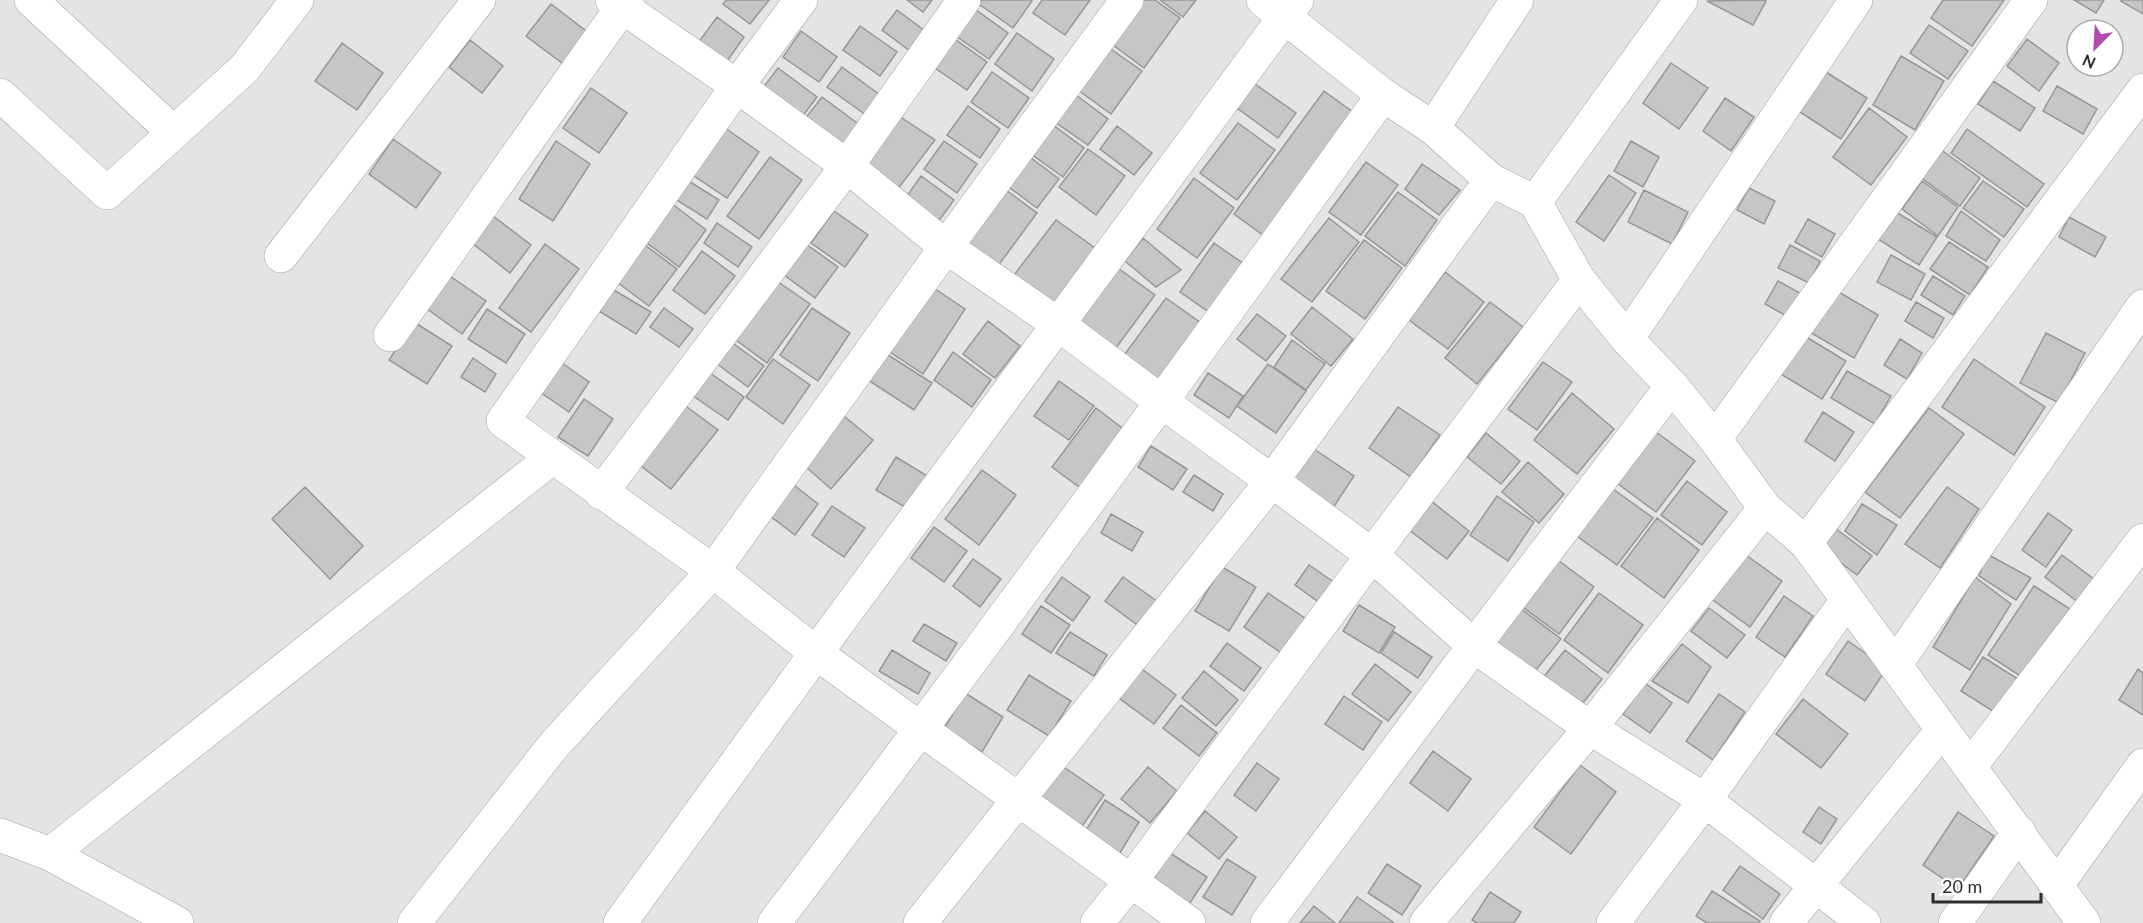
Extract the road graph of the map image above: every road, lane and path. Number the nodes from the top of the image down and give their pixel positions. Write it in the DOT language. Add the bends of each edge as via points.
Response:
graph roads {
  1 [pos="30,0"];
  2 [pos="297,0"];
  3 [pos="479,0"];
  4 [pos="801,0"];
  5 [pos="964,0"];
  6 [pos="1127,0"];
  7 [pos="1517,0"];
  8 [pos="1681,0"];
  9 [pos="1856,0"];
  10 [pos="2031,0"];
  11 [pos="620,2"];
  12 [pos="1282,6"];
  13 [pos="737,86"];
  14 [pos="2143,90"];
  15 [pos="0,94"];
  16 [pos="1383,95"];
  17 [pos="1433,128"];
  18 [pos="174,133"];
  19 [pos="847,166"];
  20 [pos="1491,180"];
  21 [pos="1534,202"];
  22 [pos="946,247"];
  23 [pos="281,256"];
  24 [pos="1579,280"];
  25 [pos="2143,306"];
  26 [pos="1058,324"];
  27 [pos="390,335"];
  28 [pos="1627,339"];
  29 [pos="1672,386"];
  30 [pos="1162,402"];
  31 [pos="1715,439"];
  32 [pos="553,457"];
  33 [pos="1272,481"];
  34 [pos="601,493"];
  35 [pos="1764,508"];
  36 [pos="2143,540"];
  37 [pos="1806,543"];
  38 [pos="1372,555"];
  39 [pos="713,571"];
  40 [pos="1847,600"];
  41 [pos="1474,646"];
  42 [pos="816,653"];
  43 [pos="1895,665"];
  44 [pos="1590,728"];
  45 [pos="921,730"];
  46 [pos="1942,730"];
  47 [pos="2143,765"];
  48 [pos="1970,766"];
  49 [pos="1017,800"];
  50 [pos="1705,800"];
  51 [pos="2019,832"];
  52 [pos="2,839"];
  53 [pos="50,854"];
  54 [pos="1131,881"];
  55 [pos="2056,885"];
  56 [pos="1814,886"];
  57 [pos="177,923"];
  58 [pos="414,923"];
  59 [pos="620,923"];
  60 [pos="774,923"];
  61 [pos="920,923"];
  62 [pos="1097,923"];
  63 [pos="1189,923"];
  64 [pos="1268,923"];
  65 [pos="1426,923"];
  66 [pos="1613,923"];
  67 [pos="1786,923"];
  68 [pos="1863,923"];
  69 [pos="1955,923"];
  70 [pos="2084,923"];
  1 -- 18 [label="street"];
  2 -- 18 [label="street" via="244,69"];
  3 -- 23 [label="street"];
  4 -- 13 [label="street"];
  5 -- 19 [label="street"];
  6 -- 22 [label="street"];
  7 -- 17 [label="street"];
  8 -- 21 [label="street"];
  9 -- 28 [label="street"];
  10 -- 31 [label="street"];
  11 -- 13 [label="street"];
  11 -- 27 [label="street"];
  12 -- 16 [label="street"];
  12 -- 26 [label="street"];
  13 -- 19 [label="street"];
  13 -- 32 [label="street" via="503,421"];
  14 -- 37 [label="street"];
  15 -- 18 [label="street" via="107,194"];
  16 -- 17 [label="street"];
  16 -- 30 [label="street"];
  17 -- 20 [label="street"];
  19 -- 22 [label="street"];
  19 -- 34 [label="street"];
  20 -- 21 [label="street"];
  20 -- 33 [label="street"];
  21 -- 24 [label="street"];
  22 -- 26 [label="street"];
  22 -- 39 [label="street"];
  24 -- 28 [label="street"];
  24 -- 38 [label="street"];
  25 -- 43 [label="street"];
  26 -- 30 [label="street"];
  26 -- 42 [label="street"];
  28 -- 29 [label="street"];
  29 -- 31 [label="street"];
  29 -- 41 [label="street"];
  30 -- 33 [label="street"];
  30 -- 45 [label="street"];
  31 -- 35 [label="street"];
  32 -- 34 [label="street"];
  32 -- 53 [label="street"];
  33 -- 38 [label="street"];
  33 -- 49 [label="street"];
  34 -- 39 [label="street"];
  35 -- 37 [label="street"];
  35 -- 44 [label="street"];
  36 -- 48 [label="street"];
  37 -- 40 [label="street"];
  38 -- 41 [label="street"];
  38 -- 54 [label="street"];
  39 -- 42 [label="street"];
  39 -- 58 [label="street" via="554,745"];
  40 -- 43 [label="street"];
  40 -- 50 [label="street"];
  41 -- 44 [label="street"];
  41 -- 64 [label="street"];
  42 -- 45 [label="street"];
  42 -- 59 [label="street"];
  43 -- 46 [label="street"];
  44 -- 50 [label="street"];
  44 -- 65 [label="street"];
  45 -- 49 [label="street"];
  45 -- 60 [label="street"];
  46 -- 48 [label="street"];
  46 -- 56 [label="street"];
  47 -- 55 [label="street"];
  48 -- 51 [label="street"];
  49 -- 54 [label="street"];
  49 -- 61 [label="street"];
  50 -- 56 [label="street"];
  50 -- 66 [label="street"];
  51 -- 55 [label="street"];
  51 -- 69 [label="street"];
  52 -- 53 [label="street"];
  53 -- 57 [label="street"];
  54 -- 62 [label="street"];
  54 -- 63 [label="street"];
  55 -- 70 [label="street"];
  56 -- 67 [label="street"];
  56 -- 68 [label="street"];
}
